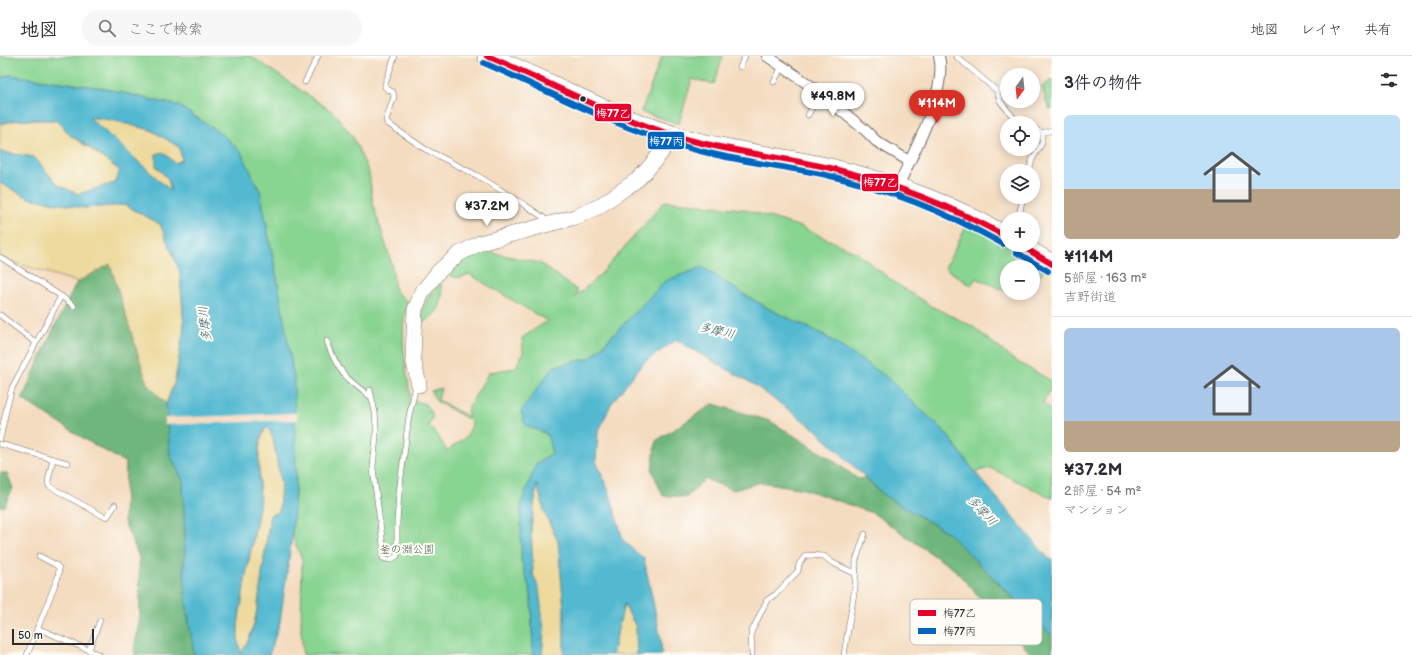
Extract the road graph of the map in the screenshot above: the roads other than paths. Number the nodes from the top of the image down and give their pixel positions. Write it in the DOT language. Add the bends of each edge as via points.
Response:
graph roads {
  1 [pos="318,56"];
  2 [pos="395,56"];
  3 [pos="745,56"];
  4 [pos="767,56"];
  5 [pos="939,56"];
  6 [pos="956,56"];
  7 [pos="494,58"];
  8 [pos="782,66"];
  9 [pos="740,67"];
  10 [pos="305,82"];
  11 [pos="774,82"];
  12 [pos="820,93"];
  13 [pos="808,116"];
  14 [pos="1012,116"];
  15 [pos="1052,130"];
  16 [pos="1042,133"];
  17 [pos="670,134"];
  18 [pos="909,161"];
  19 [pos="1031,164"];
  20 [pos="898,187"];
  21 [pos="546,225"];
  22 [pos="1000,233"];
  23 [pos="1032,252"];
  24 [pos="0,257"];
  25 [pos="1052,264"];
  26 [pos="61,296"];
  27 [pos="74,306"];
  28 [pos="0,315"];
  29 [pos="327,341"];
  30 [pos="35,342"];
  31 [pos="419,385"];
  32 [pos="370,390"];
  33 [pos="371,397"];
  34 [pos="0,439"];
  35 [pos="0,444"];
  36 [pos="53,459"];
  37 [pos="68,463"];
  38 [pos="115,505"];
  39 [pos="865,534"];
  40 [pos="39,556"];
  41 [pos="856,574"];
  42 [pos="100,620"];
  43 [pos="37,628"];
  44 [pos="89,650"];
  45 [pos="98,654"];
  46 [pos="27,655"];
  47 [pos="752,655"];
  48 [pos="844,655"];
  1 -- 10 [label="lane"];
  2 -- 21 [label="lane" via="385,84 387,90 393,92 394,97 386,120 389,126 526,205 544,218"];
  3 -- 9 [label="lane"];
  4 -- 8 [label="street"];
  5 -- 18 [label="street" via="941,73 934,104"];
  6 -- 14 [label="lane" via="998,91 1000,101"];
  7 -- 17 [label="highway" via="615,113"];
  8 -- 11 [label="lane"];
  8 -- 12 [label="street"];
  12 -- 13 [label="lane"];
  12 -- 18 [label="street" via="876,141"];
  15 -- 16 [label="lane"];
  16 -- 19 [label="lane" via="1042,143"];
  17 -- 20 [label="highway" via="722,148 829,168"];
  17 -- 21 [label="street" via="657,159 637,180 587,213"];
  18 -- 20 [label="street"];
  20 -- 22 [label="highway" via="965,214"];
  21 -- 31 [label="street" via="469,248 450,261 431,280 420,296 414,315 413,358"];
  23 -- 25 [label="highway"];
  24 -- 26 [label="lane"];
  26 -- 27 [label="lane"];
  26 -- 30 [label="lane"];
  28 -- 30 [label="lane"];
  29 -- 33 [label="lane" via="339,369"];
  30 -- 34 [label="lane" via="12,388"];
  31 -- 33 [label="lane" via="415,390 410,410 396,522 397,556 390,560 383,558 373,467 376,432"];
  32 -- 33 [label="lane"];
  35 -- 36 [label="lane"];
  36 -- 37 [label="lane"];
  36 -- 38 [label="lane" via="49,486 107,517"];
  39 -- 41 [label="lane" via="857,554"];
  40 -- 43 [label="lane" via="59,568 58,577"];
  41 -- 47 [label="lane" via="824,556 806,555 798,571 767,600 751,633"];
  41 -- 48 [label="lane"];
  42 -- 44 [label="lane"];
  43 -- 44 [label="lane"];
  43 -- 46 [label="lane"];
  44 -- 45 [label="lane"];
}
